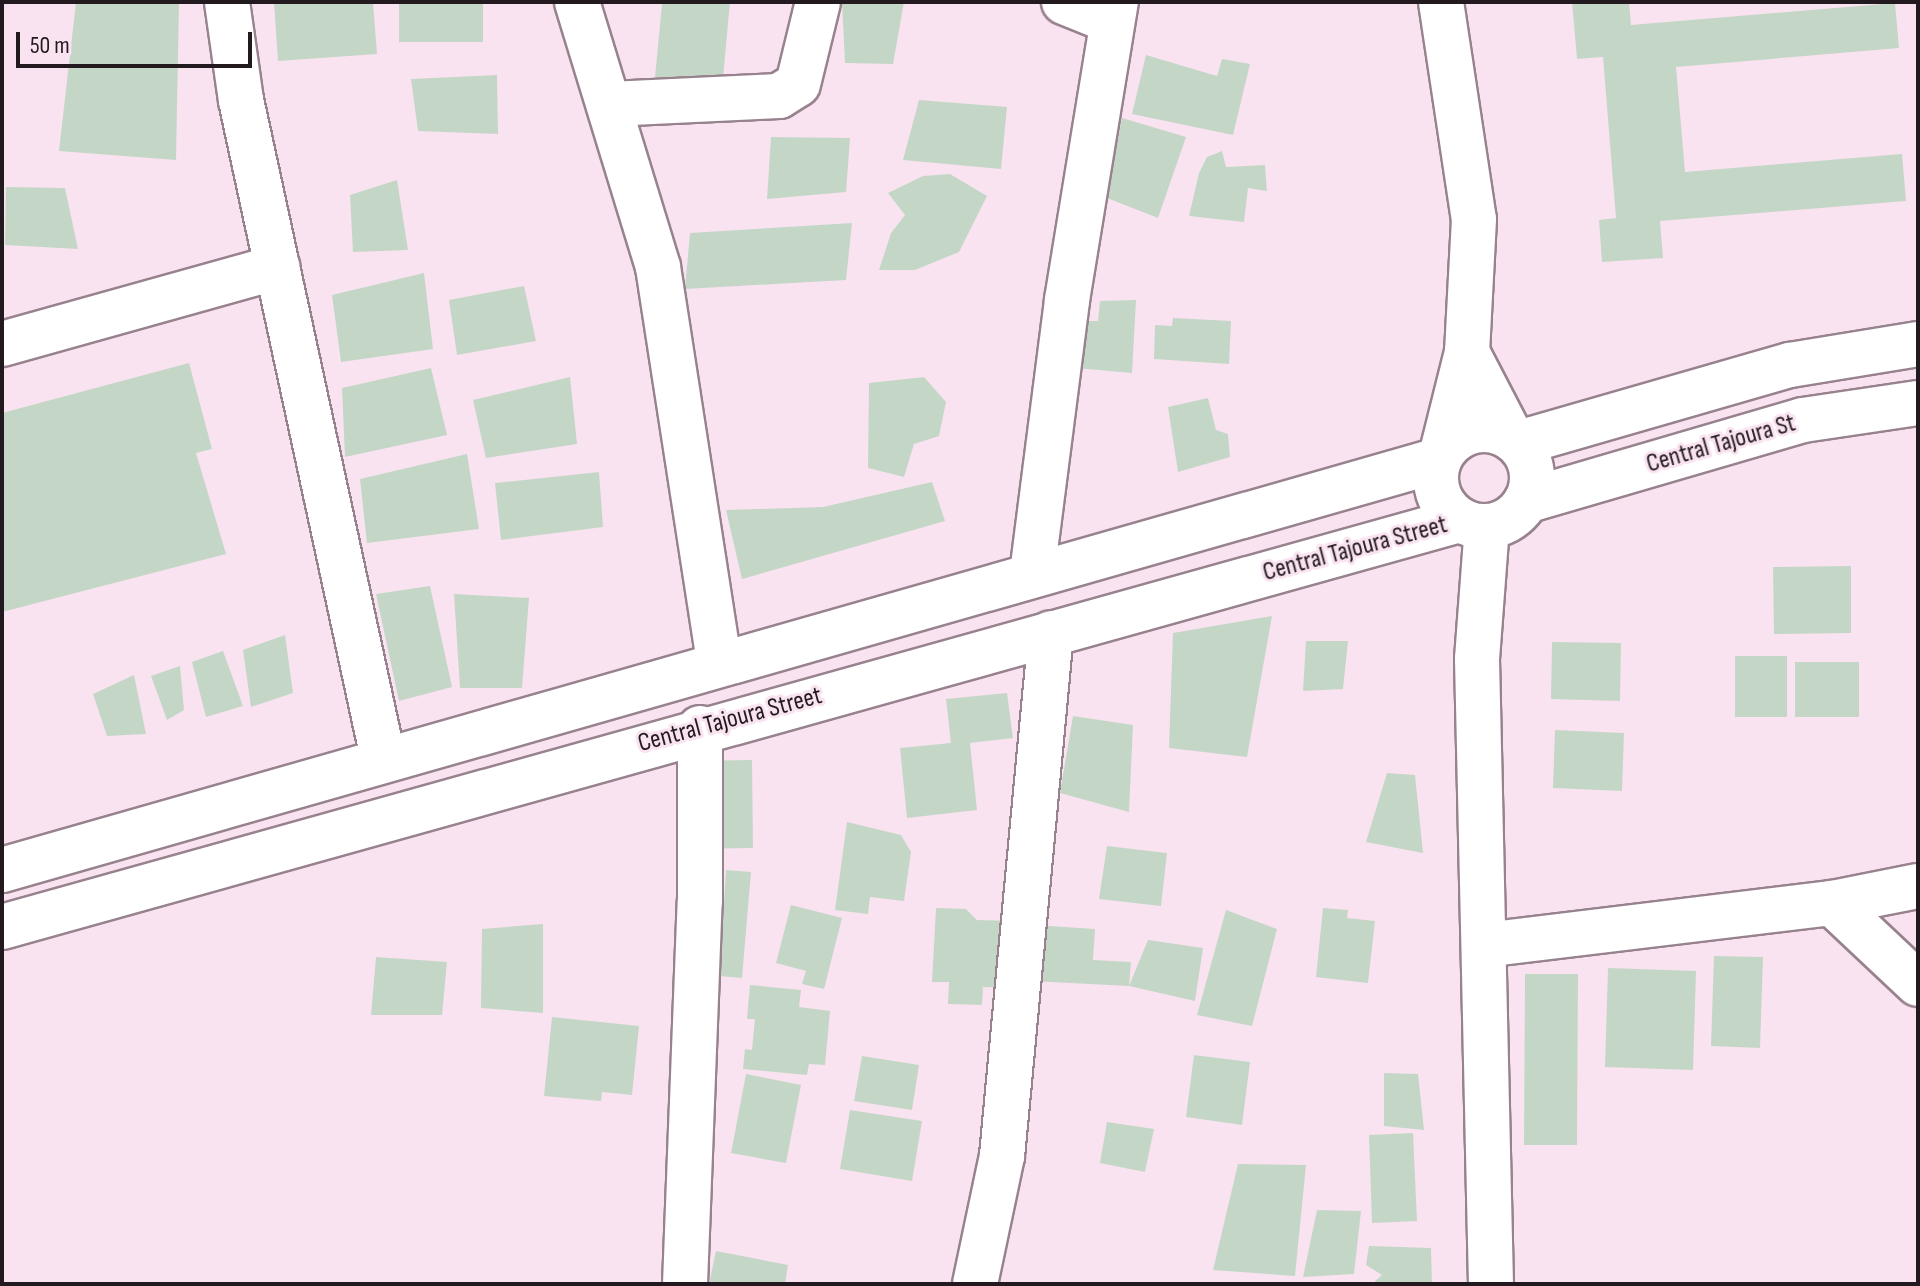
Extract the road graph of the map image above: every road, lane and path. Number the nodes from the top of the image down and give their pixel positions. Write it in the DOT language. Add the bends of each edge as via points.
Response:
graph roads {
  1 [pos="227,2"];
  2 [pos="577,2"];
  3 [pos="818,2"];
  4 [pos="1064,2"];
  5 [pos="1441,2"];
  6 [pos="1114,12"];
  7 [pos="610,104"];
  8 [pos="277,267"];
  9 [pos="2,344"];
  10 [pos="1918,344"];
  11 [pos="1467,352"];
  12 [pos="1918,403"];
  13 [pos="1515,440"];
  14 [pos="1440,456"];
  15 [pos="1526,501"];
  16 [pos="1473,523"];
  17 [pos="1032,574"];
  18 [pos="1051,633"];
  19 [pos="719,663"];
  20 [pos="700,728"];
  21 [pos="383,758"];
  22 [pos="2,870"];
  23 [pos="1918,886"];
  24 [pos="1832,903"];
  25 [pos="2,927"];
  26 [pos="1484,945"];
  27 [pos="1918,984"];
  28 [pos="685,1284"];
  29 [pos="975,1284"];
  30 [pos="1491,1284"];
  1 -- 8 [label="street" via="241,100"];
  2 -- 7 [label="street"];
  3 -- 7 [label="street" via="798,84 779,96"];
  4 -- 6 [label="street"];
  5 -- 11 [label="street" via="1472,186"];
  6 -- 17 [label="street" via="1067,300"];
  7 -- 19 [label="street" via="658,267"];
  8 -- 9 [label="street"];
  8 -- 21 [label="street"];
  10 -- 13 [label="street" via="1790,365"];
  11 -- 13 [label="street"];
  11 -- 14 [label="street"];
  12 -- 15 [label="street, Central Tajoura St" via="1803,420"];
  13 -- 14 [label="street" via="1473,430"];
  13 -- 15 [label="street" via="1532,471"];
  14 -- 16 [label="street" via="1438,494"];
  14 -- 17 [label="street"];
  15 -- 16 [label="street" via="1510,519"];
  16 -- 18 [label="street, Central Tajoura Street"];
  16 -- 26 [label="street"];
  17 -- 19 [label="street"];
  18 -- 20 [label="street, Central Tajoura Street"];
  18 -- 29 [label="street" via="1002,1156"];
  19 -- 21 [label="street"];
  20 -- 25 [label="street, Central Tajoura Street"];
  20 -- 28 [label="street" via="700,901"];
  21 -- 22 [label="street"];
  23 -- 24 [label="street"];
  24 -- 26 [label="street"];
  24 -- 27 [label="street"];
  26 -- 30 [label="street"];
}
